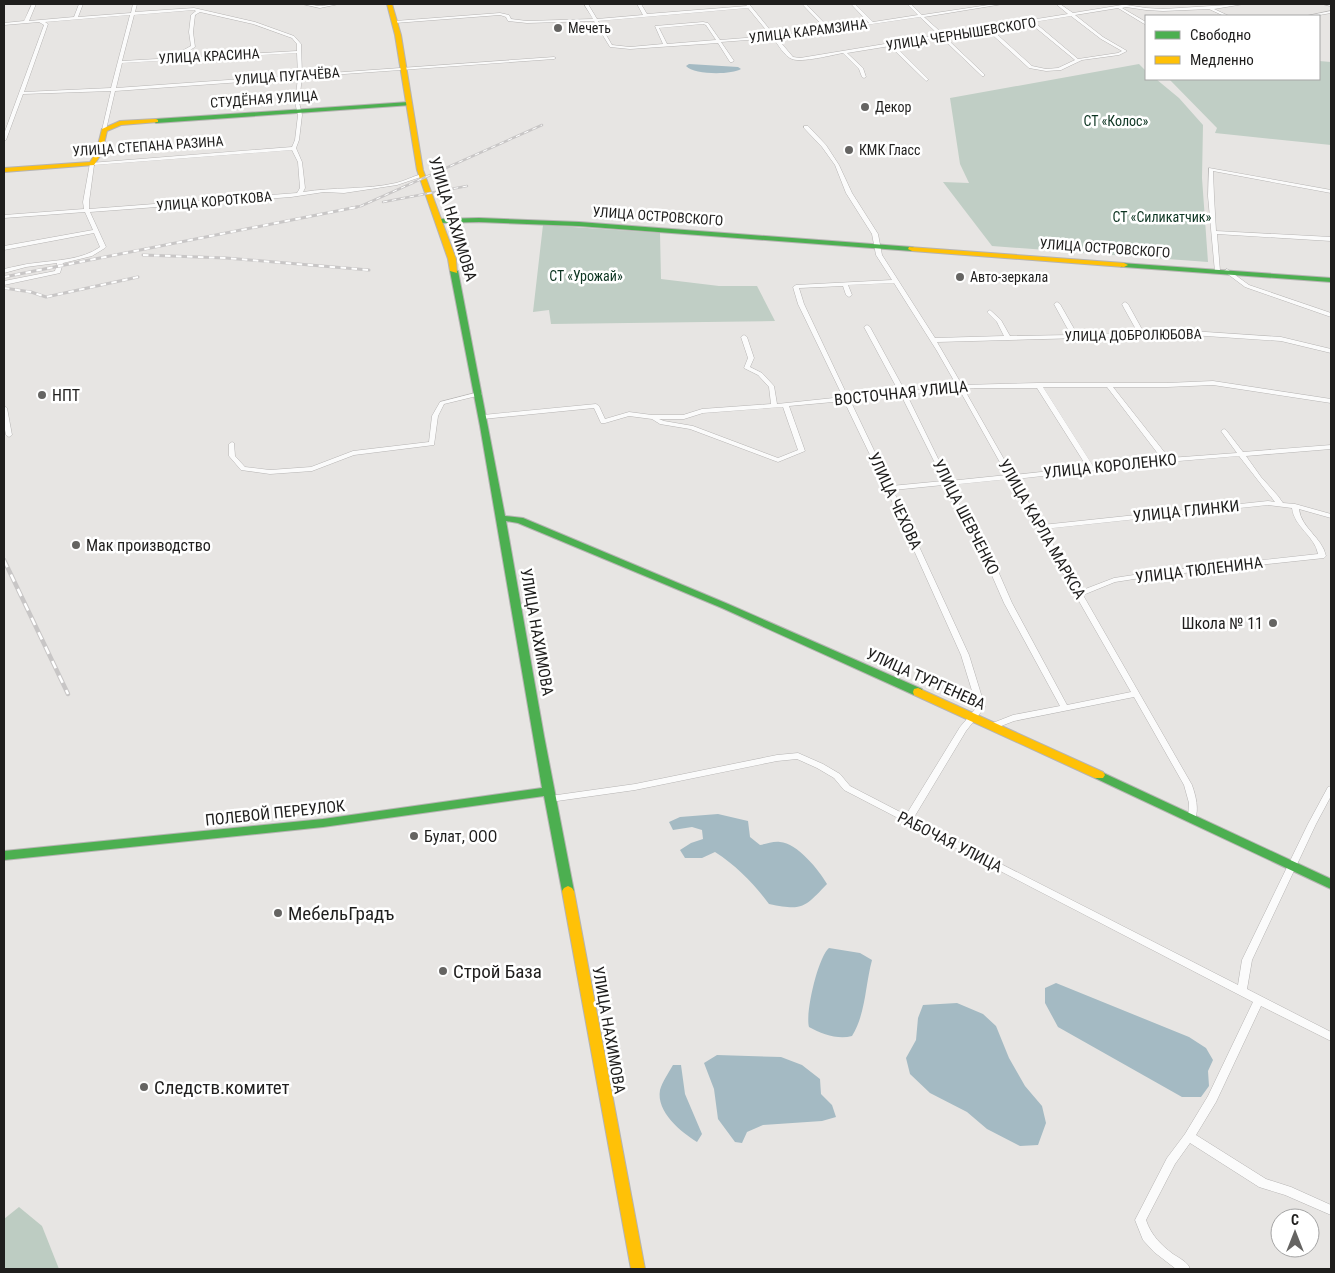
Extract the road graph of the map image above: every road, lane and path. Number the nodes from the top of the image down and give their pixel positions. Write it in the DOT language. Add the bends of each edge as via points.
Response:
graph roads {
  1 [pos="34,4"];
  2 [pos="81,4"];
  3 [pos="135,4"];
  4 [pos="200,4"];
  5 [pos="304,4"];
  6 [pos="336,4"];
  7 [pos="389,4"];
  8 [pos="586,4"];
  9 [pos="639,4"];
  10 [pos="692,4"];
  11 [pos="804,4"];
  12 [pos="853,4"];
  13 [pos="909,4"];
  14 [pos="958,4"];
  15 [pos="1001,4"];
  16 [pos="1058,4"];
  17 [pos="1242,4"];
  18 [pos="1324,4"];
  19 [pos="748,5"];
  20 [pos="1331,5"];
  21 [pos="1122,6"];
  22 [pos="1207,6"];
  23 [pos="189,9"];
  24 [pos="964,9"];
  25 [pos="200,10"];
  26 [pos="697,12"];
  27 [pos="1331,12"];
  28 [pos="132,14"];
  29 [pos="1075,15"];
  30 [pos="1225,15"];
  31 [pos="1314,15"];
  32 [pos="646,16"];
  33 [pos="921,16"];
  34 [pos="76,18"];
  35 [pos="596,20"];
  36 [pos="26,22"];
  37 [pos="41,22"];
  38 [pos="394,22"];
  39 [pos="1031,22"];
  40 [pos="1145,23"];
  41 [pos="4,24"];
  42 [pos="872,24"];
  43 [pos="829,30"];
  44 [pos="988,30"];
  45 [pos="774,36"];
  46 [pos="942,36"];
  47 [pos="720,41"];
  48 [pos="892,44"];
  49 [pos="666,46"];
  50 [pos="298,52"];
  51 [pos="845,52"];
  52 [pos="169,58"];
  53 [pos="554,58"];
  54 [pos="1077,60"];
  55 [pos="732,61"];
  56 [pos="120,62"];
  57 [pos="404,70"];
  58 [pos="982,75"];
  59 [pos="300,77"];
  60 [pos="864,77"];
  61 [pos="926,80"];
  62 [pos="113,88"];
  63 [pos="20,93"];
  64 [pos="409,104"];
  65 [pos="298,110"];
  66 [pos="107,119"];
  67 [pos="120,123"];
  68 [pos="806,127"];
  69 [pos="104,130"];
  70 [pos="4,140"];
  71 [pos="294,148"];
  72 [pos="92,164"];
  73 [pos="4,170"];
  74 [pos="422,175"];
  75 [pos="1331,190"];
  76 [pos="299,193"];
  77 [pos="88,211"];
  78 [pos="4,217"];
  79 [pos="438,221"];
  80 [pos="96,231"];
  81 [pos="1214,232"];
  82 [pos="1331,239"];
  83 [pos="876,246"];
  84 [pos="4,248"];
  85 [pos="60,262"];
  86 [pos="4,271"];
  87 [pos="1222,271"];
  88 [pos="1331,280"];
  89 [pos="895,281"];
  90 [pos="4,283"];
  91 [pos="845,284"];
  92 [pos="849,295"];
  93 [pos="1057,304"];
  94 [pos="1125,304"];
  95 [pos="990,312"];
  96 [pos="1331,315"];
  97 [pos="867,327"];
  98 [pos="1141,334"];
  99 [pos="1074,335"];
  100 [pos="744,337"];
  101 [pos="1008,338"];
  102 [pos="934,340"];
  103 [pos="1331,351"];
  104 [pos="1038,384"];
  105 [pos="1108,385"];
  106 [pos="960,386"];
  107 [pos="903,393"];
  108 [pos="479,394"];
  109 [pos="846,399"];
  110 [pos="1331,400"];
  111 [pos="786,405"];
  112 [pos="774,406"];
  113 [pos="4,408"];
  114 [pos="652,417"];
  115 [pos="484,418"];
  116 [pos="1224,431"];
  117 [pos="9,435"];
  118 [pos="232,444"];
  119 [pos="1331,447"];
  120 [pos="1242,454"];
  121 [pos="1167,460"];
  122 [pos="1091,468"];
  123 [pos="1011,478"];
  124 [pos="946,482"];
  125 [pos="889,488"];
  126 [pos="1280,504"];
  127 [pos="1295,506"];
  128 [pos="1331,516"];
  129 [pos="502,518"];
  130 [pos="1039,527"];
  131 [pos="1078,594"];
  132 [pos="1136,694"];
  133 [pos="1065,708"];
  134 [pos="973,716"];
  135 [pos="993,726"];
  136 [pos="1331,789"];
  137 [pos="549,795"];
  138 [pos="1192,818"];
  139 [pos="908,820"];
  140 [pos="4,856"];
  141 [pos="1293,866"];
  142 [pos="1331,884"];
  143 [pos="1242,991"];
  144 [pos="1259,1000"];
  145 [pos="1331,1037"];
  146 [pos="1190,1137"];
  147 [pos="1331,1210"];
  148 [pos="638,1269"];
  149 [pos="1185,1269"];
  1 -- 36 [label="street"];
  2 -- 34 [label="street"];
  3 -- 28 [label="street"];
  4 -- 23 [label="street"];
  5 -- 6 [label="street" via="320,7"];
  7 -- 38 [label="street, УЛИЦА НАХИМОВА"];
  8 -- 35 [label="street"];
  9 -- 32 [label="street"];
  10 -- 26 [label="street"];
  11 -- 43 [label="street"];
  12 -- 42 [label="street"];
  13 -- 33 [label="street"];
  14 -- 24 [label="street"];
  15 -- 24 [label="street, УЛИЦА КАРАМЗИНА"];
  16 -- 29 [label="street"];
  17 -- 22 [label="street, УЛИЦА ЧЕРНЫШЕВСКОГО"];
  18 -- 20 [label="street"];
  19 -- 26 [label="street"];
  19 -- 45 [label="street"];
  21 -- 22 [label="street, УЛИЦА ЧЕРНЫШЕВСКОГО" via="1159,10"];
  21 -- 29 [label="street, УЛИЦА ЧЕРНЫШЕВСКОГО"];
  21 -- 40 [label="street"];
  22 -- 30 [label="street"];
  23 -- 25 [label="street"];
  23 -- 28 [label="street"];
  24 -- 33 [label="street, УЛИЦА КАРАМЗИНА"];
  25 -- 50 [label="street" via="293,37 298,42"];
  25 -- 52 [label="street" via="193,15 193,47"];
  26 -- 32 [label="street"];
  27 -- 31 [label="street"];
  28 -- 34 [label="street"];
  28 -- 56 [label="street"];
  29 -- 39 [label="street, УЛИЦА ЧЕРНЫШЕВСКОГО"];
  29 -- 54 [label="street" via="1102,38 1125,51"];
  32 -- 35 [label="street"];
  33 -- 42 [label="street, УЛИЦА КАРАМЗИНА"];
  33 -- 46 [label="street"];
  34 -- 37 [label="street"];
  35 -- 38 [label="street" via="527,22 509,20 508,16 500,14"];
  35 -- 49 [label="street, УЛИЦА КАРАМЗИНА" via="613,47"];
  36 -- 37 [label="street"];
  36 -- 41 [label="street"];
  37 -- 63 [label="street" via="45,26"];
  38 -- 57 [label="street, УЛИЦА НАХИМОВА"];
  39 -- 44 [label="street, УЛИЦА ЧЕРНЫШЕВСКОГО"];
  39 -- 54 [label="street"];
  42 -- 43 [label="street, УЛИЦА КАРАМЗИНА"];
  43 -- 45 [label="street, УЛИЦА КАРАМЗИНА"];
  44 -- 46 [label="street, УЛИЦА ЧЕРНЫШЕВСКОГО"];
  44 -- 54 [label="street" via="1031,67 1059,69"];
  45 -- 47 [label="street, УЛИЦА КАРАМЗИНА"];
  45 -- 51 [label="street, УЛИЦА ЧЕРНЫШЕВСКОГО" via="796,59"];
  46 -- 48 [label="street, УЛИЦА ЧЕРНЫШЕВСКОГО"];
  46 -- 58 [label="street"];
  47 -- 49 [label="street, УЛИЦА КАРАМЗИНА"];
  47 -- 49 [label="street" via="703,23 656,27"];
  47 -- 55 [label="street"];
  48 -- 51 [label="street, УЛИЦА ЧЕРНЫШЕВСКОГО"];
  48 -- 61 [label="street"];
  50 -- 52 [label="street, УЛИЦА КРАСИНА"];
  50 -- 59 [label="street"];
  51 -- 60 [label="street"];
  52 -- 56 [label="street, УЛИЦА КРАСИНА"];
  53 -- 57 [label="street, УЛИЦА ПУГАЧЁВА"];
  56 -- 62 [label="street"];
  57 -- 59 [label="street, УЛИЦА ПУГАЧЁВА"];
  57 -- 64 [label="street, УЛИЦА НАХИМОВА"];
  59 -- 62 [label="street, УЛИЦА ПУГАЧЁВА"];
  59 -- 65 [label="street"];
  62 -- 63 [label="street, УЛИЦА ПУГАЧЁВА"];
  62 -- 66 [label="street"];
  63 -- 70 [label="street"];
  64 -- 65 [label="street, СТУДЁНАЯ УЛИЦА"];
  64 -- 74 [label="street, УЛИЦА НАХИМОВА"];
  65 -- 67 [label="street, СТУДЁНАЯ УЛИЦА"];
  65 -- 71 [label="street" via="300,115"];
  66 -- 67 [label="street"];
  66 -- 69 [label="street"];
  67 -- 69 [label="street, СТУДЁНАЯ УЛИЦА"];
  68 -- 83 [label="street" via="836,165 875,234"];
  69 -- 72 [label="street" via="99,153"];
  71 -- 72 [label="street, УЛИЦА СТЕПАНА РАЗИНА"];
  71 -- 76 [label="street" via="304,188"];
  72 -- 73 [label="street, УЛИЦА СТЕПАНА РАЗИНА"];
  72 -- 77 [label="street" via="86,196"];
  74 -- 76 [label="street, УЛИЦА КОРОТКОВА" via="396,184"];
  74 -- 79 [label="street, УЛИЦА НАХИМОВА"];
  75 -- 81 [label="street" via="1211,169"];
  76 -- 77 [label="street, УЛИЦА КОРОТКОВА"];
  77 -- 78 [label="street, УЛИЦА КОРОТКОВА"];
  77 -- 80 [label="street"];
  79 -- 83 [label="street, УЛИЦА ОСТРОВСКОГО" via="560,223"];
  79 -- 108 [label="street, УЛИЦА НАХИМОВА" via="456,276"];
  80 -- 84 [label="street"];
  80 -- 85 [label="street" via="103,244 100,250"];
  81 -- 82 [label="street"];
  81 -- 87 [label="street"];
  83 -- 87 [label="street, УЛИЦА ОСТРОВСКОГО"];
  83 -- 89 [label="street, УЛИЦА КАРЛА МАРКСА"];
  85 -- 86 [label="street"];
  85 -- 90 [label="street" via="58,272"];
  87 -- 88 [label="street, УЛИЦА ОСТРОВСКОГО"];
  87 -- 96 [label="street" via="1247,286"];
  89 -- 91 [label="street"];
  89 -- 102 [label="street, УЛИЦА КАРЛА МАРКСА"];
  91 -- 92 [label="street"];
  91 -- 109 [label="street, УЛИЦА ЧЕХОВА" via="796,287"];
  93 -- 99 [label="street"];
  94 -- 98 [label="street"];
  95 -- 101 [label="street"];
  97 -- 107 [label="street, УЛИЦА ШЕВЧЕНКО"];
  98 -- 99 [label="street, УЛИЦА ДОБРОЛЮБОВА"];
  98 -- 103 [label="street, УЛИЦА ДОБРОЛЮБОВА" via="1191,333 1274,338"];
  99 -- 101 [label="street, УЛИЦА ДОБРОЛЮБОВА"];
  100 -- 112 [label="street" via="751,358 747,368 760,374 772,387"];
  101 -- 102 [label="street, УЛИЦА ДОБРОЛЮБОВА"];
  102 -- 106 [label="street, УЛИЦА КАРЛА МАРКСА"];
  104 -- 105 [label="street, ВОСТОЧНАЯ УЛИЦА"];
  104 -- 106 [label="street, ВОСТОЧНАЯ УЛИЦА"];
  104 -- 122 [label="street"];
  105 -- 110 [label="street, ВОСТОЧНАЯ УЛИЦА" via="1213,383"];
  105 -- 121 [label="street"];
  106 -- 107 [label="street, ВОСТОЧНАЯ УЛИЦА"];
  106 -- 123 [label="street, УЛИЦА КАРЛА МАРКСА"];
  107 -- 109 [label="street, ВОСТОЧНАЯ УЛИЦА"];
  107 -- 124 [label="street, УЛИЦА ШЕВЧЕНКО"];
  108 -- 115 [label="street, УЛИЦА НАХИМОВА"];
  108 -- 118 [label="street" via="442,403 435,416 432,444 353,453 312,468 270,472 243,469 232,456"];
  109 -- 111 [label="street, ВОСТОЧНАЯ УЛИЦА"];
  109 -- 125 [label="street, УЛИЦА ЧЕХОВА"];
  111 -- 112 [label="street, ВОСТОЧНАЯ УЛИЦА"];
  111 -- 114 [label="street" via="802,451 778,460 691,427"];
  112 -- 114 [label="street, ВОСТОЧНАЯ УЛИЦА" via="702,411 690,417"];
  113 -- 117 [label="street"];
  114 -- 115 [label="street, ВОСТОЧНАЯ УЛИЦА" via="629,414 603,422 596,406"];
  115 -- 129 [label="street, УЛИЦА НАХИМОВА"];
  116 -- 120 [label="street"];
  119 -- 120 [label="street, УЛИЦА КОРОЛЕНКО"];
  120 -- 121 [label="street, УЛИЦА КОРОЛЕНКО"];
  120 -- 126 [label="street"];
  121 -- 122 [label="street, УЛИЦА КОРОЛЕНКО"];
  122 -- 123 [label="street, УЛИЦА КОРОЛЕНКО"];
  123 -- 124 [label="street, УЛИЦА КОРОЛЕНКО"];
  123 -- 130 [label="street, УЛИЦА КАРЛА МАРКСА"];
  124 -- 125 [label="street, УЛИЦА КОРОЛЕНКО"];
  124 -- 133 [label="street, УЛИЦА ШЕВЧЕНКО" via="970,529 983,544 984,556"];
  125 -- 134 [label="street, УЛИЦА ЧЕХОВА" via="965,655 981,707"];
  126 -- 127 [label="street, УЛИЦА ГЛИНКИ"];
  126 -- 130 [label="street, УЛИЦА ГЛИНКИ" via="1250,504"];
  127 -- 128 [label="street, УЛИЦА ГЛИНКИ"];
  127 -- 131 [label="street, УЛИЦА ТЮЛЕНИНА" via="1295,514 1320,548 1322,556 1114,580"];
  129 -- 134 [label="street, УЛИЦА ТУРГЕНЕВА" via="520,520 610,557"];
  129 -- 137 [label="street, УЛИЦА НАХИМОВА"];
  130 -- 131 [label="street, УЛИЦА КАРЛА МАРКСА"];
  131 -- 132 [label="street, УЛИЦА КАРЛА МАРКСА"];
  132 -- 133 [label="street"];
  132 -- 138 [label="street, УЛИЦА КАРЛА МАРКСА" via="1188,785 1193,803"];
  133 -- 135 [label="street" via="1013,718"];
  134 -- 135 [label="street, УЛИЦА ТУРГЕНЕВА"];
  134 -- 139 [label="street"];
  135 -- 138 [label="street, УЛИЦА ТУРГЕНЕВА"];
  136 -- 141 [label="street"];
  137 -- 139 [label="street, РАБОЧАЯ УЛИЦА" via="636,787 798,756 838,776 848,788"];
  137 -- 140 [label="street, ПОЛЕВОЙ ПЕРЕУЛОК" via="323,823"];
  137 -- 148 [label="street, УЛИЦА НАХИМОВА"];
  138 -- 141 [label="street, УЛИЦА ТУРГЕНЕВА"];
  139 -- 143 [label="street, РАБОЧАЯ УЛИЦА"];
  141 -- 142 [label="street, УЛИЦА ТУРГЕНЕВА"];
  141 -- 143 [label="street" via="1247,960"];
  143 -- 144 [label="street, РАБОЧАЯ УЛИЦА"];
  144 -- 145 [label="street, РАБОЧАЯ УЛИЦА"];
  144 -- 146 [label="street" via="1212,1099"];
  146 -- 147 [label="street" via="1263,1183"];
  146 -- 149 [label="street" via="1171,1161 1140,1220 1143,1233 1157,1249"];
}
